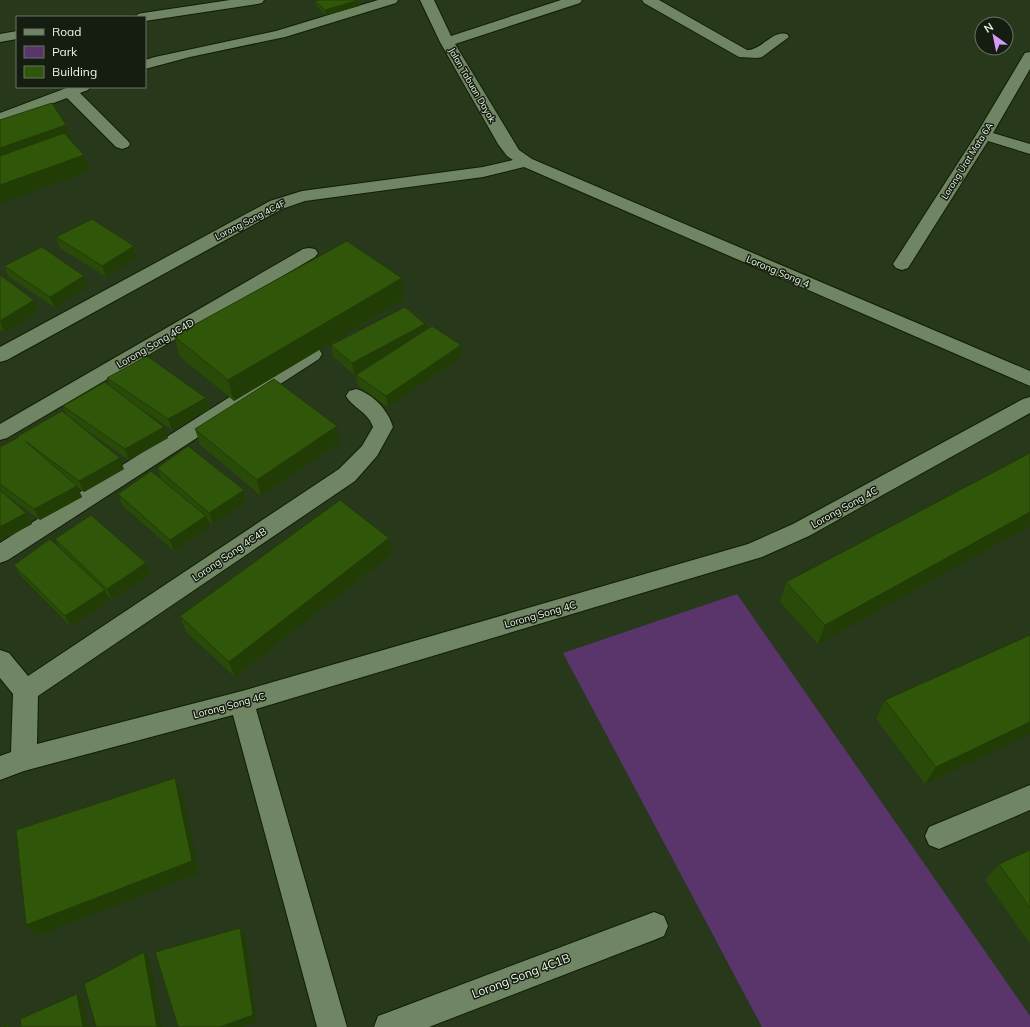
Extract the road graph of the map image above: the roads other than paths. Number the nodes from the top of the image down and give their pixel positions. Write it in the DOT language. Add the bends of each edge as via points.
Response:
graph roads {
  1 [pos="257,0"];
  2 [pos="390,0"];
  3 [pos="427,0"];
  4 [pos="575,0"];
  5 [pos="649,0"];
  6 [pos="146,17"];
  7 [pos="16,35"];
  8 [pos="782,37"];
  9 [pos="0,38"];
  10 [pos="447,42"];
  11 [pos="1030,56"];
  12 [pos="146,65"];
  13 [pos="76,89"];
  14 [pos="0,118"];
  15 [pos="984,135"];
  16 [pos="122,144"];
  17 [pos="1030,149"];
  18 [pos="526,162"];
  19 [pos="309,253"];
  20 [pos="902,264"];
  21 [pos="327,344"];
  22 [pos="0,355"];
  23 [pos="1030,379"];
  24 [pos="356,396"];
  25 [pos="1030,404"];
  26 [pos="0,433"];
  27 [pos="0,554"];
  28 [pos="0,660"];
  29 [pos="26,691"];
  30 [pos="242,702"];
  31 [pos="24,759"];
  32 [pos="0,768"];
  33 [pos="1030,797"];
  34 [pos="939,836"];
  35 [pos="654,926"];
  36 [pos="332,1027"];
  37 [pos="389,1027"];
  1 -- 6 [label="street"];
  2 -- 12 [label="street" via="303,28 235,45 194,51"];
  3 -- 10 [label="street, Jalan Tabuan Dayak"];
  4 -- 10 [label="street"];
  5 -- 8 [label="street" via="744,54 757,54"];
  7 -- 9 [label="street"];
  10 -- 18 [label="street, Jalan Tabuan Dayak" via="506,144 513,153"];
  11 -- 15 [label="street, Lorong Urat Mata 6A"];
  13 -- 14 [label="street"];
  13 -- 16 [label="street"];
  15 -- 17 [label="street"];
  15 -- 20 [label="street, Lorong Urat Mata 6A"];
  18 -- 22 [label="street, Lorong Song 4C4F" via="483,172 302,196 276,205"];
  18 -- 23 [label="street, Lorong Song 4"];
  19 -- 26 [label="street, Lorong Song 4C4D"];
  21 -- 27 [label="street"];
  24 -- 29 [label="street, Lorong Song 4C4B" via="377,412 382,419 383,427 370,451 347,475"];
  25 -- 30 [label="street, Lorong Song 4C" via="801,530 754,551"];
  28 -- 29 [label="street"];
  29 -- 31 [label="street"];
  30 -- 31 [label="street, Lorong Song 4C"];
  30 -- 36 [label="street"];
  31 -- 32 [label="street, Lorong Song 4C"];
  33 -- 34 [label="street"];
  35 -- 37 [label="street, Lorong Song 4C1B"];
}
